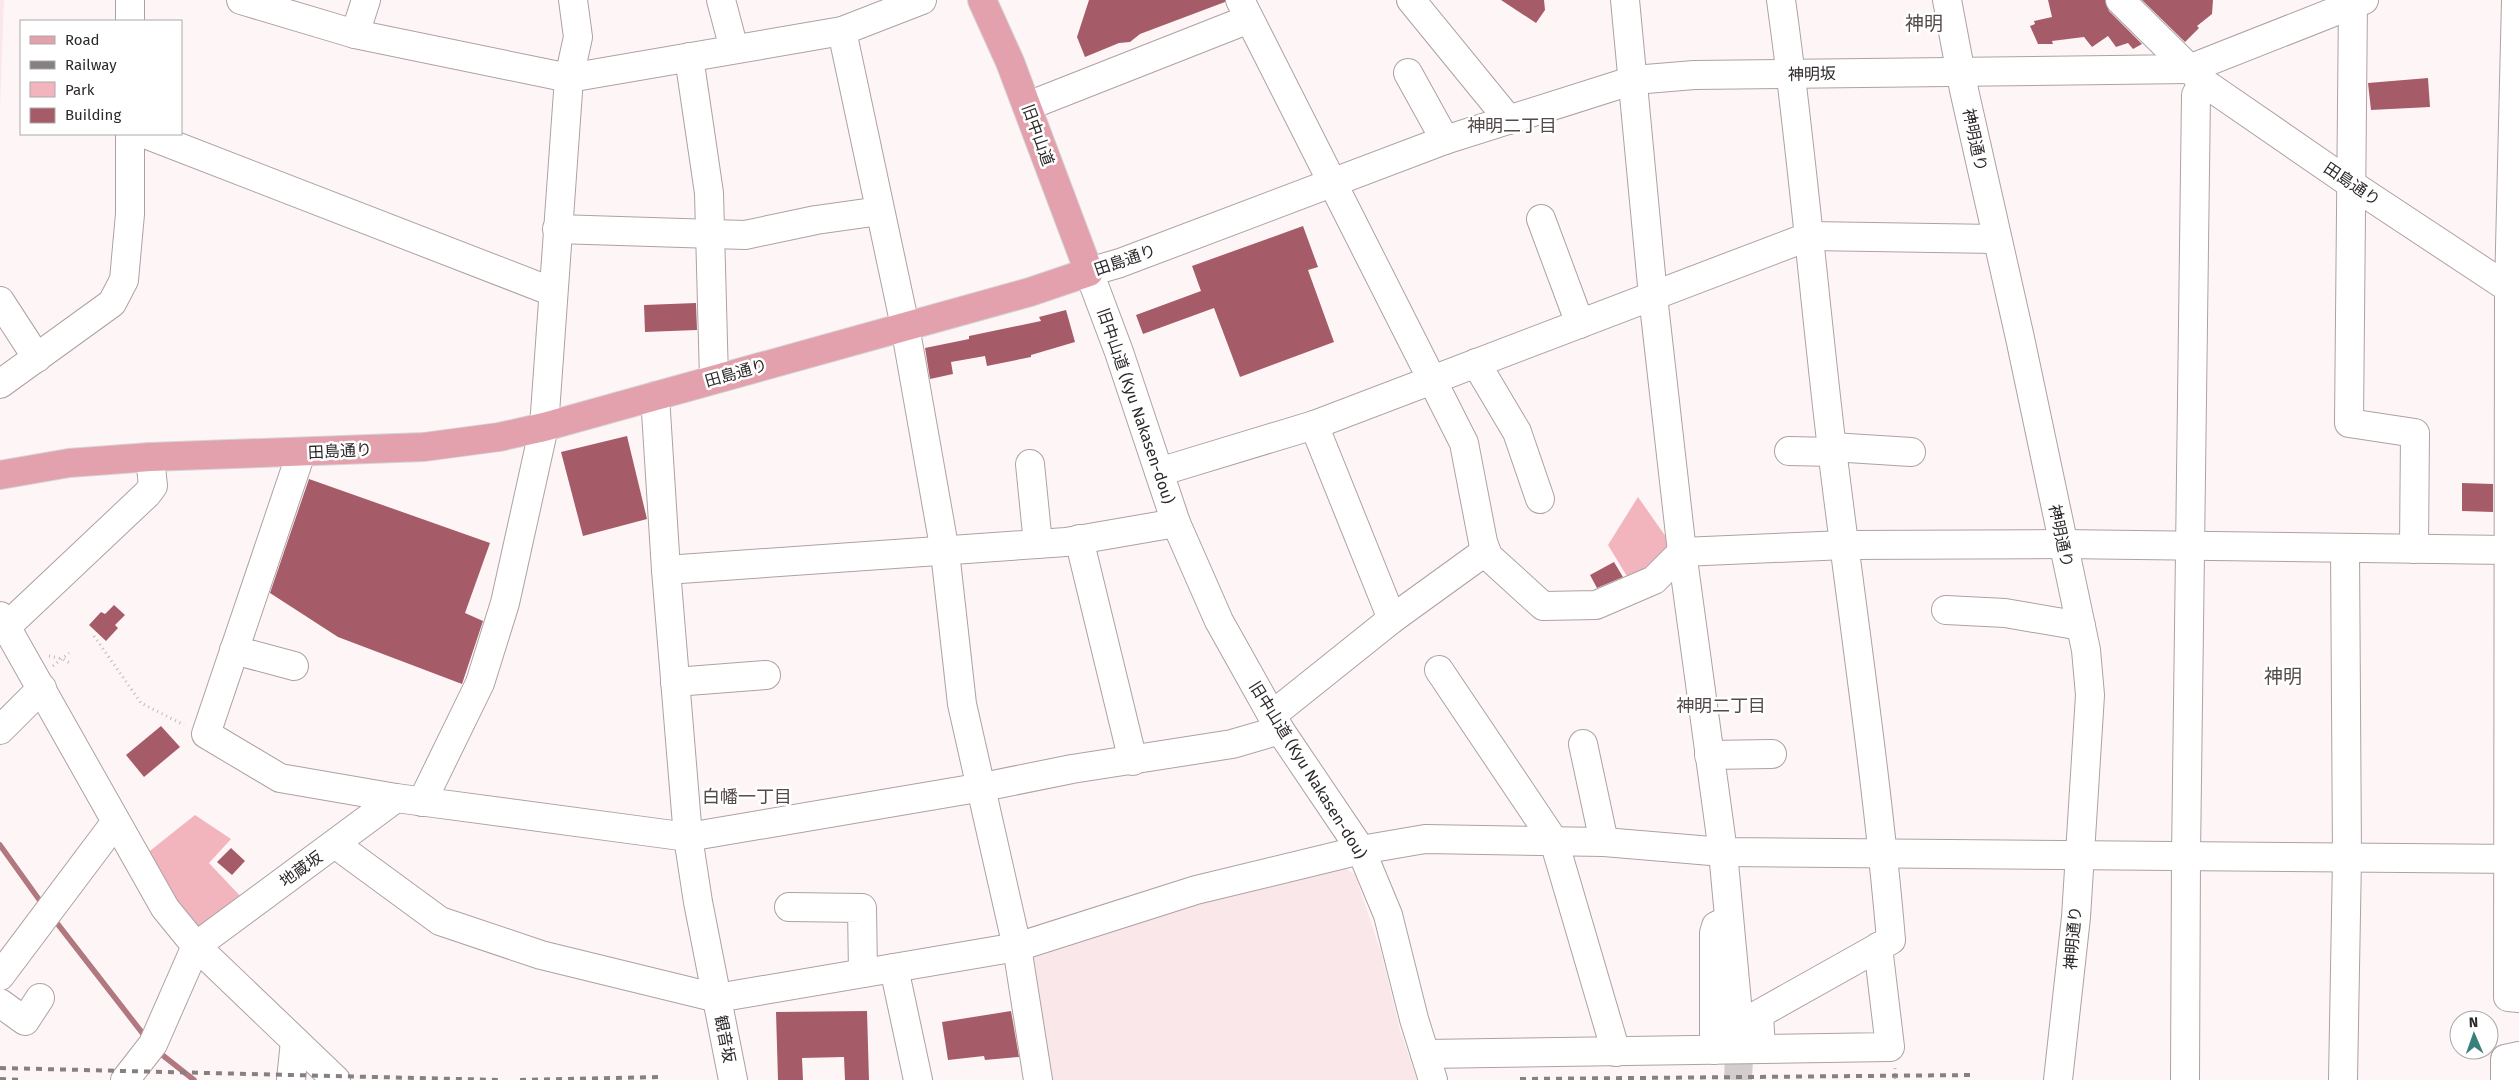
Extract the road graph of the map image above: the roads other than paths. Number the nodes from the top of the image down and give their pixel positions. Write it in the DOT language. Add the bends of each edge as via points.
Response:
graph roads {
  1 [pos="130,0"];
  2 [pos="241,0"];
  3 [pos="366,0"];
  4 [pos="572,0"];
  5 [pos="721,0"];
  6 [pos="922,0"];
  7 [pos="982,0"];
  8 [pos="1410,0"];
  9 [pos="1625,0"];
  10 [pos="1781,0"];
  11 [pos="1947,0"];
  12 [pos="2120,0"];
  13 [pos="2516,0"];
  14 [pos="2356,1"];
  15 [pos="1244,9"];
  16 [pos="130,20"];
  17 [pos="842,31"];
  18 [pos="355,34"];
  19 [pos="734,49"];
  20 [pos="689,57"];
  21 [pos="1961,72"];
  22 [pos="1408,73"];
  23 [pos="1791,74"];
  24 [pos="2196,75"];
  25 [pos="569,78"];
  26 [pos="1634,80"];
  27 [pos="1028,106"];
  28 [pos="1509,120"];
  29 [pos="130,135"];
  30 [pos="148,135"];
  31 [pos="1445,140"];
  32 [pos="1332,184"];
  33 [pos="2351,184"];
  34 [pos="880,210"];
  35 [pos="1541,220"];
  36 [pos="558,229"];
  37 [pos="710,236"];
  38 [pos="1810,236"];
  39 [pos="1996,238"];
  40 [pos="1089,272"];
  41 [pos="553,292"];
  42 [pos="2516,293"];
  43 [pos="1653,296"];
  44 [pos="0,301"];
  45 [pos="1580,324"];
  46 [pos="905,326"];
  47 [pos="36,358"];
  48 [pos="1476,363"];
  49 [pos="714,379"];
  50 [pos="1434,380"];
  51 [pos="0,384"];
  52 [pos="655,396"];
  53 [pos="1314,424"];
  54 [pos="544,427"];
  55 [pos="1832,450"];
  56 [pos="1789,451"];
  57 [pos="1911,452"];
  58 [pos="301,453"];
  59 [pos="150,457"];
  60 [pos="1030,464"];
  61 [pos="1160,472"];
  62 [pos="0,475"];
  63 [pos="1540,498"];
  64 [pos="1176,523"];
  65 [pos="1079,539"];
  66 [pos="1038,544"];
  67 [pos="2062,544"];
  68 [pos="1845,545"];
  69 [pos="2189,546"];
  70 [pos="2345,548"];
  71 [pos="2414,549"];
  72 [pos="2508,550"];
  73 [pos="1486,551"];
  74 [pos="945,552"];
  75 [pos="1682,552"];
  76 [pos="666,570"];
  77 [pos="2513,601"];
  78 [pos="1946,610"];
  79 [pos="1392,619"];
  80 [pos="3,622"];
  81 [pos="2081,626"];
  82 [pos="234,650"];
  83 [pos="294,666"];
  84 [pos="1439,670"];
  85 [pos="766,675"];
  86 [pos="675,682"];
  87 [pos="42,688"];
  88 [pos="1276,722"];
  89 [pos="0,730"];
  90 [pos="1583,744"];
  91 [pos="1772,754"];
  92 [pos="1709,756"];
  93 [pos="1133,761"];
  94 [pos="982,787"];
  95 [pos="409,800"];
  96 [pos="116,823"];
  97 [pos="688,837"];
  98 [pos="1554,842"];
  99 [pos="1604,842"];
  100 [pos="336,844"];
  101 [pos="1360,850"];
  102 [pos="1723,852"];
  103 [pos="1884,854"];
  104 [pos="2079,855"];
  105 [pos="2186,856"];
  106 [pos="2347,858"];
  107 [pos="2514,859"];
  108 [pos="789,907"];
  109 [pos="1730,920"];
  110 [pos="201,942"];
  111 [pos="1017,947"];
  112 [pos="1878,947"];
  113 [pos="894,968"];
  114 [pos="1,973"];
  115 [pos="863,973"];
  116 [pos="40,998"];
  117 [pos="717,998"];
  118 [pos="2519,998"];
  119 [pos="0,1003"];
  120 [pos="295,1041"];
  121 [pos="1750,1042"];
  122 [pos="1714,1050"];
  123 [pos="1616,1052"];
  124 [pos="1425,1054"];
  125 [pos="2519,1056"];
  126 [pos="125,1080"];
  127 [pos="291,1080"];
  128 [pos="336,1080"];
  129 [pos="733,1080"];
  130 [pos="918,1080"];
  131 [pos="1038,1080"];
  132 [pos="1433,1080"];
  133 [pos="2058,1080"];
  134 [pos="2185,1080"];
  135 [pos="2343,1080"];
  136 [pos="2505,1080"];
  1 -- 16 [label="street"];
  2 -- 18 [label="street"];
  3 -- 18 [label="street"];
  4 -- 25 [label="street" via="578,37"];
  5 -- 19 [label="street"];
  6 -- 17 [label="street"];
  7 -- 27 [label="main road, 旧中山道"];
  8 -- 28 [label="street"];
  9 -- 26 [label="street"];
  10 -- 23 [label="street"];
  11 -- 21 [label="street, 神明通り"];
  12 -- 24 [label="street, 田島通り"];
  13 -- 42 [label="street"];
  14 -- 24 [label="street"];
  14 -- 33 [label="street"];
  15 -- 27 [label="street"];
  15 -- 32 [label="street"];
  17 -- 19 [label="street"];
  17 -- 34 [label="street"];
  18 -- 25 [label="street"];
  19 -- 20 [label="street"];
  20 -- 25 [label="street"];
  20 -- 37 [label="street" via="708,192"];
  21 -- 23 [label="street, 神明坂"];
  21 -- 24 [label="street, 神明坂"];
  21 -- 39 [label="street, 神明通り"];
  22 -- 31 [label="street"];
  23 -- 26 [label="street, 神明坂" via="1694,75"];
  23 -- 38 [label="street"];
  24 -- 33 [label="street, 田島通り"];
  24 -- 69 [label="street"];
  25 -- 36 [label="street"];
  26 -- 28 [label="street, 神明坂"];
  26 -- 43 [label="street"];
  27 -- 40 [label="main road, 旧中山道"];
  28 -- 31 [label="street, 神明坂"];
  29 -- 47 [label="street" via="130,214 124,280 112,303"];
  30 -- 41 [label="street"];
  31 -- 32 [label="street, 田島通り"];
  32 -- 40 [label="street, 田島通り"];
  32 -- 50 [label="street"];
  33 -- 42 [label="street, 田島通り"];
  33 -- 71 [label="street" via="2350,423 2415,433"];
  34 -- 37 [label="street" via="744,235"];
  34 -- 46 [label="street"];
  35 -- 45 [label="street"];
  36 -- 37 [label="street"];
  36 -- 41 [label="street"];
  37 -- 49 [label="street"];
  38 -- 39 [label="street"];
  38 -- 43 [label="street"];
  38 -- 55 [label="street"];
  39 -- 67 [label="street, 神明通り"];
  40 -- 46 [label="main road, 田島通り" via="1030,292"];
  40 -- 61 [label="street, 旧中山道 (Kyu Nakasen-dou)"];
  41 -- 54 [label="street"];
  42 -- 72 [label="street"];
  43 -- 45 [label="street"];
  43 -- 75 [label="street"];
  44 -- 47 [label="street"];
  45 -- 48 [label="street"];
  46 -- 49 [label="main road, 田島通り"];
  46 -- 74 [label="street"];
  47 -- 51 [label="street"];
  48 -- 50 [label="street"];
  48 -- 63 [label="street" via="1517,432"];
  49 -- 52 [label="main road, 田島通り"];
  50 -- 53 [label="street"];
  50 -- 73 [label="street" via="1464,443"];
  52 -- 54 [label="main road, 田島通り"];
  52 -- 76 [label="street, 観音坂"];
  53 -- 61 [label="street"];
  53 -- 79 [label="street"];
  54 -- 58 [label="main road, 田島通り" via="424,447"];
  54 -- 95 [label="street" via="505,603 483,674"];
  55 -- 56 [label="street"];
  55 -- 57 [label="street"];
  55 -- 68 [label="street"];
  58 -- 59 [label="main road, 田島通り"];
  58 -- 82 [label="street"];
  59 -- 62 [label="main road, 田島通り" via="69,463"];
  59 -- 80 [label="street" via="153,486 148,494"];
  60 -- 66 [label="street"];
  61 -- 64 [label="street, 旧中山道 (Kyu Nakasen-dou)"];
  64 -- 65 [label="street"];
  64 -- 88 [label="street, 旧中山道 (Kyu Nakasen-dou)" via="1219,621"];
  65 -- 66 [label="street"];
  65 -- 93 [label="street"];
  66 -- 74 [label="street"];
  67 -- 68 [label="street"];
  67 -- 69 [label="street"];
  67 -- 81 [label="street, 神明通り"];
  68 -- 75 [label="street"];
  68 -- 103 [label="street"];
  69 -- 70 [label="street"];
  69 -- 105 [label="street"];
  70 -- 71 [label="street"];
  70 -- 106 [label="street"];
  71 -- 72 [label="street"];
  72 -- 77 [label="street"];
  73 -- 75 [label="street" via="1543,606 1596,605 1654,580"];
  73 -- 79 [label="street"];
  74 -- 76 [label="street"];
  74 -- 94 [label="street" via="962,704"];
  75 -- 92 [label="street"];
  76 -- 86 [label="street, 観音坂"];
  77 -- 107 [label="street"];
  78 -- 81 [label="street" via="2005,613"];
  79 -- 88 [label="street"];
  80 -- 87 [label="street"];
  81 -- 104 [label="street, 神明通り" via="2090,695"];
  82 -- 83 [label="street"];
  82 -- 95 [label="street" via="206,734 280,778"];
  84 -- 98 [label="street"];
  85 -- 86 [label="street"];
  86 -- 97 [label="street, 観音坂"];
  87 -- 89 [label="street"];
  87 -- 96 [label="street"];
  88 -- 93 [label="street" via="1232,744"];
  88 -- 101 [label="street, 旧中山道 (Kyu Nakasen-dou)"];
  90 -- 99 [label="street"];
  91 -- 92 [label="street"];
  92 -- 102 [label="street"];
  93 -- 94 [label="street"];
  94 -- 97 [label="street"];
  94 -- 111 [label="street"];
  95 -- 97 [label="street"];
  95 -- 100 [label="street, 地蔵坂"];
  96 -- 110 [label="street" via="165,908"];
  96 -- 114 [label="street"];
  97 -- 117 [label="street, 観音坂"];
  98 -- 99 [label="street"];
  98 -- 101 [label="street" via="1425,838"];
  98 -- 123 [label="street"];
  99 -- 102 [label="street"];
  100 -- 110 [label="street, 地蔵坂"];
  100 -- 117 [label="street" via="440,921 541,955"];
  101 -- 111 [label="street" via="1196,890"];
  101 -- 124 [label="street, 旧中山道 (Kyu Nakasen-dou)" via="1388,915"];
  102 -- 103 [label="street"];
  102 -- 109 [label="street"];
  103 -- 104 [label="street"];
  103 -- 112 [label="street" via="1891,940"];
  104 -- 105 [label="street"];
  104 -- 133 [label="street, 神明通り" via="2076,917"];
  105 -- 106 [label="street"];
  105 -- 134 [label="street"];
  106 -- 107 [label="street"];
  106 -- 135 [label="street"];
  107 -- 118 [label="street" via="2508,996"];
  108 -- 115 [label="street" via="862,908"];
  109 -- 121 [label="street"];
  109 -- 122 [label="street" via="1716,926 1714,933"];
  110 -- 120 [label="street"];
  110 -- 126 [label="street" via="153,1044"];
  111 -- 113 [label="street"];
  111 -- 131 [label="street"];
  112 -- 121 [label="street" via="1760,1014"];
  112 -- 121 [label="street" via="1890,1047"];
  113 -- 115 [label="street"];
  113 -- 130 [label="street"];
  115 -- 117 [label="street"];
  116 -- 119 [label="street" via="25,1021"];
  117 -- 129 [label="street, 観音坂"];
  120 -- 127 [label="street"];
  120 -- 128 [label="street"];
  121 -- 122 [label="street"];
  122 -- 123 [label="street"];
  123 -- 124 [label="street"];
  124 -- 132 [label="street, 旧中山道 (Kyu Nakasen-dou)"];
  125 -- 136 [label="street" via="2505,1059"];
}
